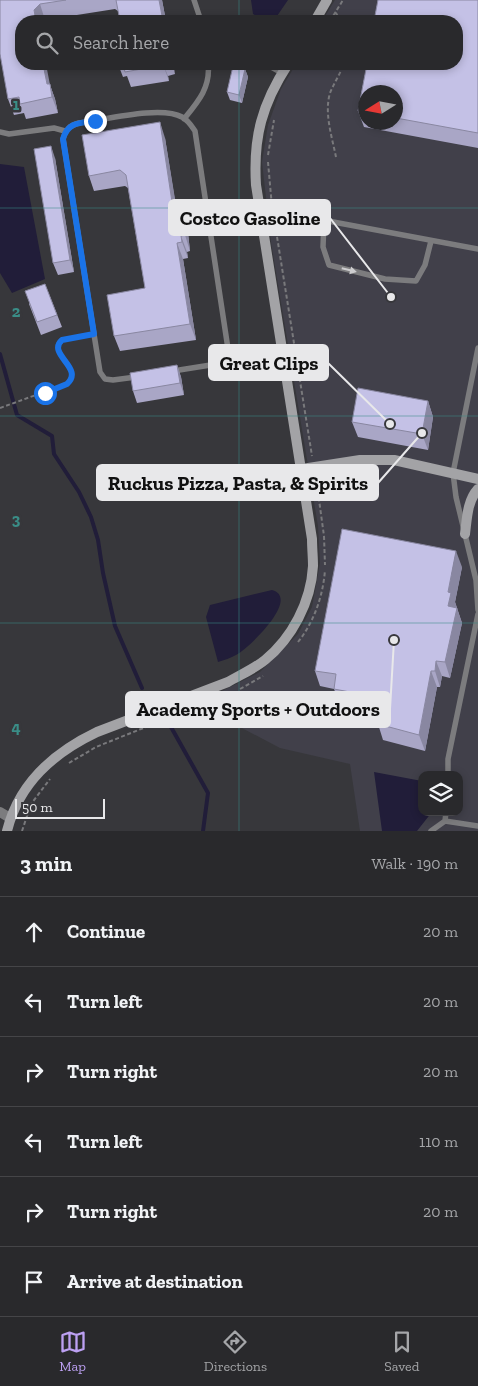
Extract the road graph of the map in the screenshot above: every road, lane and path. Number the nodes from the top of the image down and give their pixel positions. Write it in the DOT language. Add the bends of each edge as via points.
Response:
graph roads {
  1 [pos="194,0"];
  2 [pos="327,0"];
  3 [pos="343,0"];
  4 [pos="335,12"];
  5 [pos="199,15"];
  6 [pos="318,15"];
  7 [pos="333,15"];
  8 [pos="337,15"];
  9 [pos="209,70"];
  10 [pos="277,70"];
  11 [pos="284,70"];
  12 [pos="298,70"];
  13 [pos="341,70"];
  14 [pos="282,73"];
  15 [pos="295,74"];
  16 [pos="275,117"];
  17 [pos="184,119"];
  18 [pos="65,131"];
  19 [pos="0,132"];
  20 [pos="336,157"];
  21 [pos="272,202"];
  22 [pos="262,219"];
  23 [pos="324,221"];
  24 [pos="278,238"];
  25 [pos="432,241"];
  26 [pos="478,250"];
  27 [pos="94,334"];
  28 [pos="478,348"];
  29 [pos="279,355"];
  30 [pos="242,360"];
  31 [pos="230,362"];
  32 [pos="162,373"];
  33 [pos="142,376"];
  34 [pos="0,408"];
  35 [pos="312,454"];
  36 [pos="302,469"];
  37 [pos="454,473"];
  38 [pos="478,479"];
  39 [pos="316,480"];
  40 [pos="478,490"];
  41 [pos="465,534"];
  42 [pos="478,610"];
  43 [pos="478,614"];
  44 [pos="294,647"];
  45 [pos="267,673"];
  46 [pos="235,691"];
  47 [pos="189,710"];
  48 [pos="64,765"];
  49 [pos="448,771"];
  50 [pos="51,777"];
  51 [pos="0,812"];
  52 [pos="446,816"];
  53 [pos="10,818"];
  54 [pos="445,821"];
  55 [pos="478,826"];
  56 [pos="7,831"];
  57 [pos="22,831"];
  58 [pos="431,831"];
  1 -- 5 [label="lane"];
  2 -- 6 [label="street"];
  3 -- 4 [label="path"];
  4 -- 7 [label="path"];
  4 -- 8 [label="path"];
  9 -- 17 [label="lane" via="206,88"];
  10 -- 14 [label="lane"];
  11 -- 14 [label="street"];
  12 -- 15 [label="path"];
  13 -- 20 [label="path" via="330,93 328,117"];
  14 -- 22 [label="street" via="266,104 258,132 255,166"];
  16 -- 21 [label="path" via="268,157"];
  17 -- 18 [label="lane" via="158,111 79,124"];
  17 -- 31 [label="lane" via="195,131"];
  18 -- 19 [label="lane" via="54,128 9,134"];
  18 -- 27 [label="lane" via="63,139"];
  22 -- 23 [label="lane" via="296,215"];
  22 -- 29 [label="street"];
  23 -- 25 [label="lane"];
  23 -- 25 [label="lane, one-way" via="323,247 329,265 385,279 416,281"];
  24 -- 35 [label="path"];
  25 -- 26 [label="lane"];
  27 -- 33 [label="lane" via="100,372 105,379"];
  27 -- 34 [label="path" via="58,343 58,353 69,365 72,375 69,383"];
  28 -- 37 [label="lane"];
  29 -- 30 [label="lane" via="270,362 249,365"];
  29 -- 30 [label="lane" via="268,350 247,353"];
  29 -- 36 [label="street"];
  30 -- 31 [label="lane"];
  31 -- 32 [label="lane"];
  36 -- 37 [label="street" via="360,460 386,460"];
  36 -- 53 [label="street" via="313,566 309,592 298,620 283,642 265,660 228,682 96,732 63,750 35,775"];
  37 -- 38 [label="street"];
  37 -- 41 [label="lane"];
  39 -- 44 [label="path" via="326,558 322,592 314,617"];
  40 -- 41 [label="street" via="470,504"];
  41 -- 42 [label="lane" via="476,580"];
  43 -- 49 [label="lane"];
  45 -- 46 [label="path"];
  47 -- 48 [label="path" via="96,747"];
  50 -- 57 [label="path" via="31,804"];
  51 -- 53 [label="street"];
  52 -- 54 [label="lane"];
  53 -- 56 [label="street"];
  54 -- 55 [label="lane"];
  54 -- 58 [label="lane"];
}
